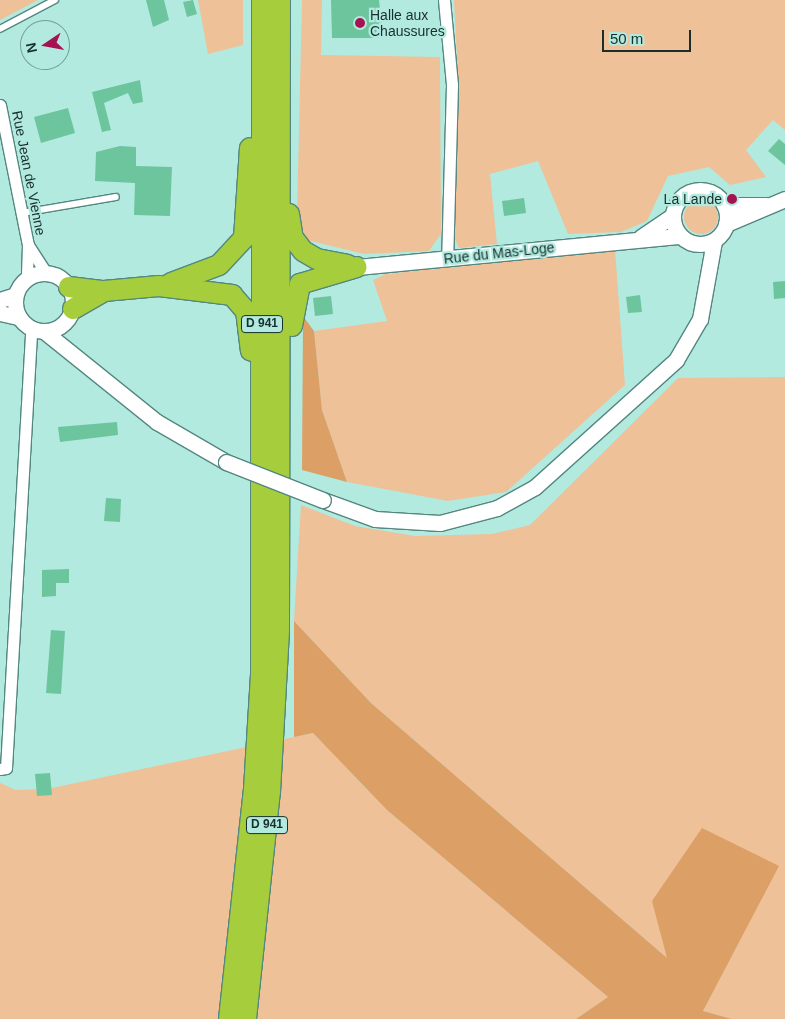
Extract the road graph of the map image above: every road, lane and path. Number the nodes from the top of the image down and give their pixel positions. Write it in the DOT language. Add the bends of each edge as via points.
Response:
graph roads {
  1 [pos="55,0"];
  2 [pos="262,0"];
  3 [pos="280,0"];
  4 [pos="444,0"];
  5 [pos="0,29"];
  6 [pos="262,47"];
  7 [pos="0,105"];
  8 [pos="280,128"];
  9 [pos="116,197"];
  10 [pos="779,202"];
  11 [pos="724,205"];
  12 [pos="22,213"];
  13 [pos="672,216"];
  14 [pos="726,224"];
  15 [pos="679,236"];
  16 [pos="641,237"];
  17 [pos="714,241"];
  18 [pos="695,244"];
  19 [pos="28,245"];
  20 [pos="447,259"];
  21 [pos="712,266"];
  22 [pos="357,267"];
  23 [pos="46,273"];
  24 [pos="27,278"];
  25 [pos="159,286"];
  26 [pos="69,287"];
  27 [pos="104,291"];
  28 [pos="7,298"];
  29 [pos="0,313"];
  30 [pos="70,314"];
  31 [pos="18,317"];
  32 [pos="38,330"];
  33 [pos="68,349"];
  34 [pos="280,432"];
  35 [pos="262,602"];
  36 [pos="0,769"];
  37 [pos="229,1019"];
  38 [pos="246,1019"];
  1 -- 5 [label="lane"];
  2 -- 6 [label="highway, D 941"];
  3 -- 8 [label="highway, D 941"];
  4 -- 20 [label="street" via="452,86"];
  6 -- 25 [label="highway" via="253,72 244,238 219,265"];
  6 -- 35 [label="highway, D 941"];
  7 -- 12 [label="street, Rue Jean de Vienne"];
  8 -- 22 [label="highway" via="290,169 293,238 317,260"];
  8 -- 34 [label="highway, D 941"];
  9 -- 12 [label="lane"];
  10 -- 11 [label="main road"];
  10 -- 14 [label="main road"];
  11 -- 13 [label="main road" via="713,193 694,190 680,197"];
  11 -- 14 [label="main road"];
  12 -- 19 [label="street, Rue Jean de Vienne"];
  13 -- 15 [label="main road"];
  13 -- 16 [label="main road, Rue du Mas-Loge"];
  14 -- 17 [label="main road"];
  15 -- 16 [label="main road, Rue du Mas-Loge"];
  15 -- 18 [label="main road"];
  16 -- 20 [label="main road, Rue du Mas-Loge"];
  17 -- 18 [label="main road"];
  17 -- 21 [label="main road"];
  18 -- 21 [label="main road"];
  19 -- 23 [label="street"];
  19 -- 24 [label="street, Rue Jean de Vienne"];
  20 -- 22 [label="main road, Rue du Mas-Loge"];
  21 -- 33 [label="main road, bridge" via="700,320 676,360 528,492 497,508 440,523 375,518 226,462 157,422"];
  22 -- 34 [label="highway" via="313,277 300,284 294,294 290,389"];
  23 -- 24 [label="main road"];
  23 -- 26 [label="main road"];
  24 -- 28 [label="main road"];
  25 -- 27 [label="highway"];
  25 -- 35 [label="highway" via="232,296 246,312 251,334 253,530"];
  26 -- 27 [label="highway"];
  26 -- 30 [label="main road"];
  27 -- 30 [label="highway"];
  28 -- 31 [label="main road"];
  29 -- 31 [label="main road"];
  30 -- 32 [label="main road"];
  30 -- 33 [label="main road"];
  31 -- 32 [label="main road"];
  32 -- 33 [label="main road"];
  32 -- 36 [label="street" via="6,768"];
  34 -- 38 [label="highway, D 941" via="275,708"];
  35 -- 37 [label="highway, D 941" via="254,789"];
}
